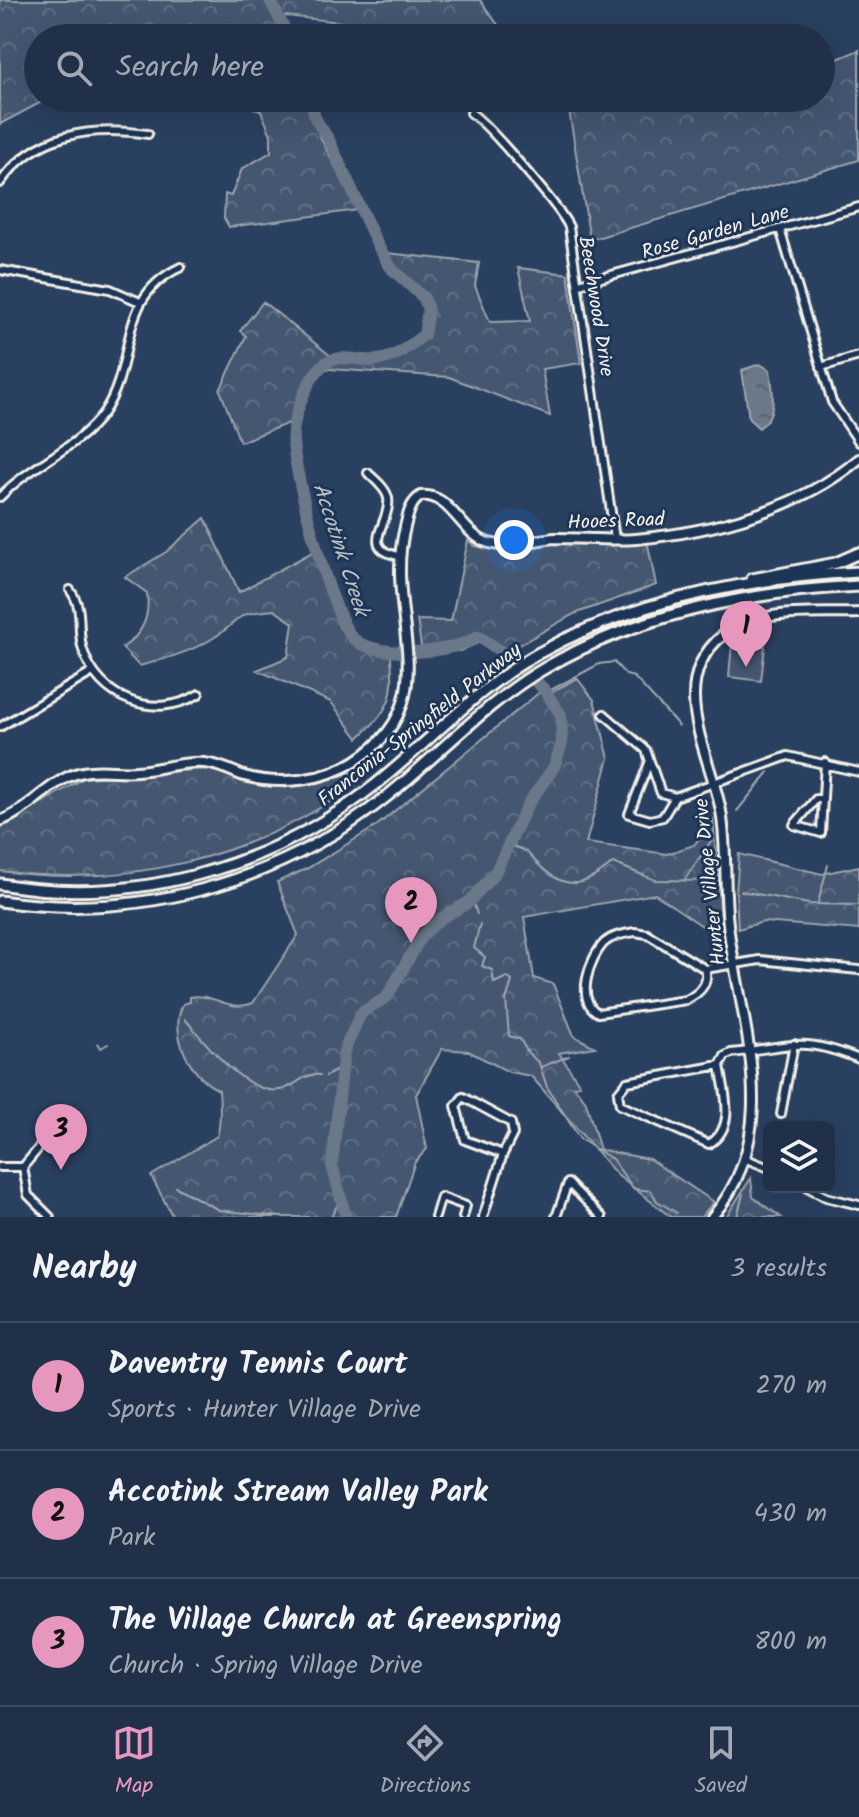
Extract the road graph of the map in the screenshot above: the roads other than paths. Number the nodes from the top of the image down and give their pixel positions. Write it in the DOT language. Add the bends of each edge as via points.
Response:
graph roads {
  1 [pos="471,113"];
  2 [pos="148,134"];
  3 [pos="0,183"];
  4 [pos="859,207"];
  5 [pos="780,229"];
  6 [pos="181,267"];
  7 [pos="0,270"];
  8 [pos="579,284"];
  9 [pos="140,302"];
  10 [pos="859,356"];
  11 [pos="821,367"];
  12 [pos="859,442"];
  13 [pos="859,459"];
  14 [pos="368,473"];
  15 [pos="0,497"];
  16 [pos="615,539"];
  17 [pos="859,553"];
  18 [pos="399,556"];
  19 [pos="859,572"];
  20 [pos="859,586"];
  21 [pos="726,587"];
  22 [pos="70,590"];
  23 [pos="859,613"];
  24 [pos="91,673"];
  25 [pos="199,694"];
  26 [pos="604,714"];
  27 [pos="0,727"];
  28 [pos="825,762"];
  29 [pos="649,763"];
  30 [pos="859,772"];
  31 [pos="714,783"];
  32 [pos="675,797"];
  33 [pos="823,799"];
  34 [pos="0,821"];
  35 [pos="0,884"];
  36 [pos="0,901"];
  37 [pos="734,963"];
  38 [pos="705,969"];
  39 [pos="859,970"];
  40 [pos="794,1044"];
  41 [pos="748,1051"];
  42 [pos="859,1059"];
  43 [pos="720,1065"];
  44 [pos="781,1114"];
  45 [pos="64,1142"];
  46 [pos="503,1154"];
  47 [pos="746,1159"];
  48 [pos="763,1166"];
  49 [pos="0,1167"];
  50 [pos="23,1167"];
  51 [pos="818,1193"];
  52 [pos="859,1205"];
  53 [pos="466,1206"];
  54 [pos="484,1215"];
  55 [pos="50,1217"];
  56 [pos="435,1217"];
  57 [pos="463,1217"];
  58 [pos="556,1217"];
  59 [pos="602,1217"];
  60 [pos="712,1217"];
  1 -- 8 [label="street, Beechwood Drive" via="563,215"];
  2 -- 3 [label="street" via="72,132 30,151"];
  4 -- 5 [label="street, Rose Garden Lane"];
  5 -- 8 [label="street, Rose Garden Lane"];
  5 -- 11 [label="street"];
  6 -- 9 [label="street" via="159,277"];
  7 -- 9 [label="street" via="110,289"];
  8 -- 16 [label="street, Beechwood Drive"];
  9 -- 15 [label="street" via="105,410 81,436"];
  10 -- 11 [label="street"];
  11 -- 12 [label="street" via="840,416"];
  13 -- 16 [label="street, Hooes Road" via="820,488 743,516 680,533"];
  14 -- 18 [label="street" via="388,500 379,545 383,552"];
  16 -- 18 [label="street, Hooes Road" via="491,544 425,495 412,505"];
  17 -- 21 [label="main road"];
  18 -- 34 [label="street, Hooes Road" via="407,696 396,723 374,747 341,769 277,781 200,762 83,772"];
  19 -- 21 [label="main road, Franconia-Springfield Parkway"];
  20 -- 36 [label="main road, Franconia-Springfield Parkway" via="712,607 623,633 559,660 498,701 358,818 252,874 195,892 124,904"];
  21 -- 35 [label="main road, Franconia-Springfield Parkway" via="634,612 551,647 488,689 355,800 252,857 196,875 126,888"];
  22 -- 24 [label="street" via="80,603 82,646"];
  23 -- 31 [label="street, Hunter Village Drive" via="758,619 732,628 711,646 696,674 693,702"];
  24 -- 25 [label="street" via="113,693 142,706 183,704"];
  24 -- 27 [label="street"];
  26 -- 29 [label="street" via="646,750"];
  28 -- 30 [label="street"];
  28 -- 31 [label="street" via="788,756"];
  28 -- 33 [label="street"];
  29 -- 32 [label="street" via="661,793"];
  29 -- 32 [label="street" via="629,814 650,820 663,817"];
  31 -- 32 [label="street"];
  31 -- 37 [label="street, Hunter Village Drive"];
  33 -- 33 [label="street" via="821,833 794,825 816,799"];
  37 -- 38 [label="street"];
  37 -- 39 [label="street" via="760,960"];
  37 -- 41 [label="street, Hunter Village Drive"];
  38 -- 38 [label="street" via="647,934 617,935 598,953 585,994 598,1013 686,1000 702,988"];
  40 -- 41 [label="street"];
  40 -- 42 [label="street" via="815,1044"];
  40 -- 44 [label="street"];
  41 -- 43 [label="street" via="725,1056"];
  41 -- 47 [label="street, Hunter Village Drive" via="755,1107"];
  43 -- 43 [label="street" via="627,1082 618,1093 620,1105 709,1144 728,1115"];
  45 -- 50 [label="street" via="42,1144"];
  46 -- 46 [label="street" via="465,1140 456,1106 460,1098 511,1123 513,1134"];
  46 -- 54 [label="street"];
  47 -- 48 [label="street"];
  47 -- 60 [label="street, Hunter Village Drive"];
  49 -- 50 [label="street"];
  50 -- 55 [label="street" via="28,1195"];
  51 -- 52 [label="street"];
  53 -- 54 [label="street"];
  53 -- 56 [label="street" via="441,1197"];
  53 -- 57 [label="street"];
  58 -- 59 [label="street" via="568,1183"];
}
